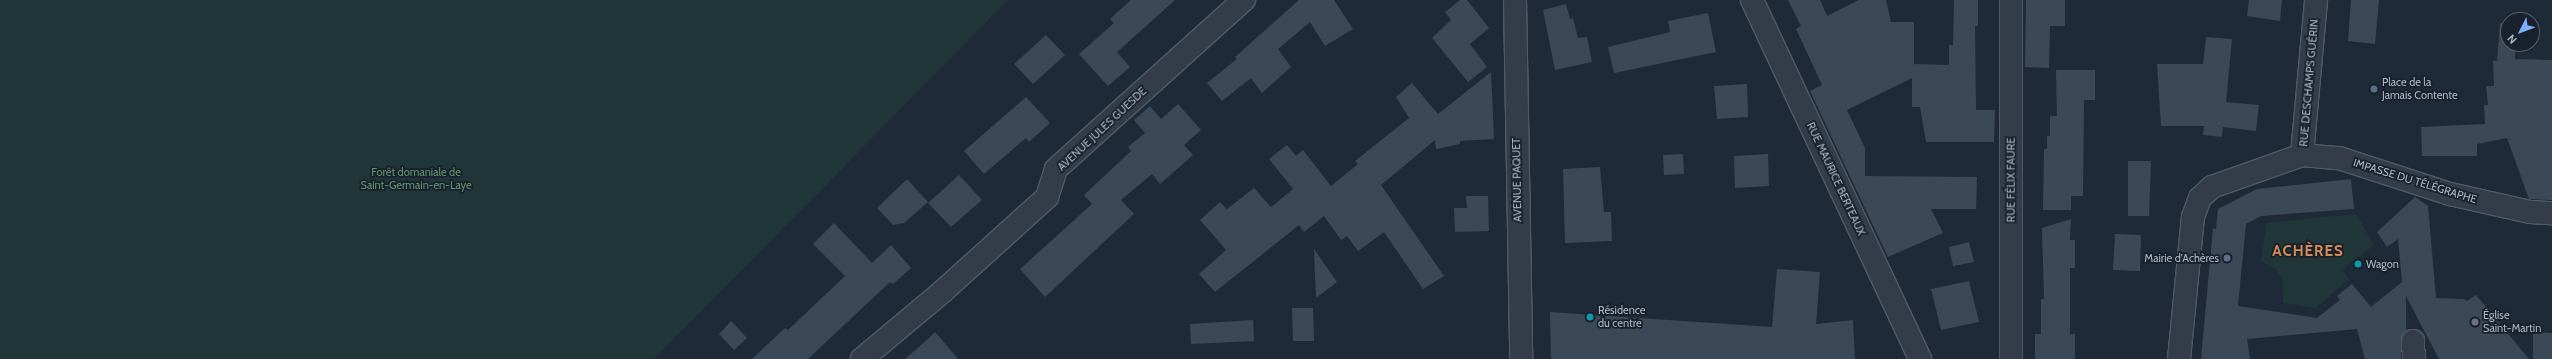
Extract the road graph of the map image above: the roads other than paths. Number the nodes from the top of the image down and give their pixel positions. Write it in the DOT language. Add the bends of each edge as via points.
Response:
graph roads {
  1 [pos="1244,0"];
  2 [pos="1515,0"];
  3 [pos="1752,0"];
  4 [pos="2011,0"];
  5 [pos="2316,0"];
  6 [pos="2302,155"];
  7 [pos="2552,213"];
  8 [pos="862,359"];
  9 [pos="1521,359"];
  10 [pos="1920,359"];
  11 [pos="2011,359"];
  12 [pos="2179,359"];
  1 -- 8 [label="street, AVENUE JULES GUESDE" via="1056,169 1047,197 942,292"];
  2 -- 9 [label="street, AVENUE PAQUET"];
  3 -- 10 [label="street, RUE MAURICE BERTEAUX"];
  4 -- 11 [label="street, RUE FÉLIX FAURE"];
  5 -- 6 [label="street, RUE DESCHAMPS GUÉRIN"];
  6 -- 7 [label="street, IMPASSE DU TÉLÉGRAPHE" via="2339,158 2450,194 2530,212"];
  6 -- 12 [label="street, RUE DESCHAMPS GUÉRIN" via="2212,187 2200,198 2193,217"];
}
